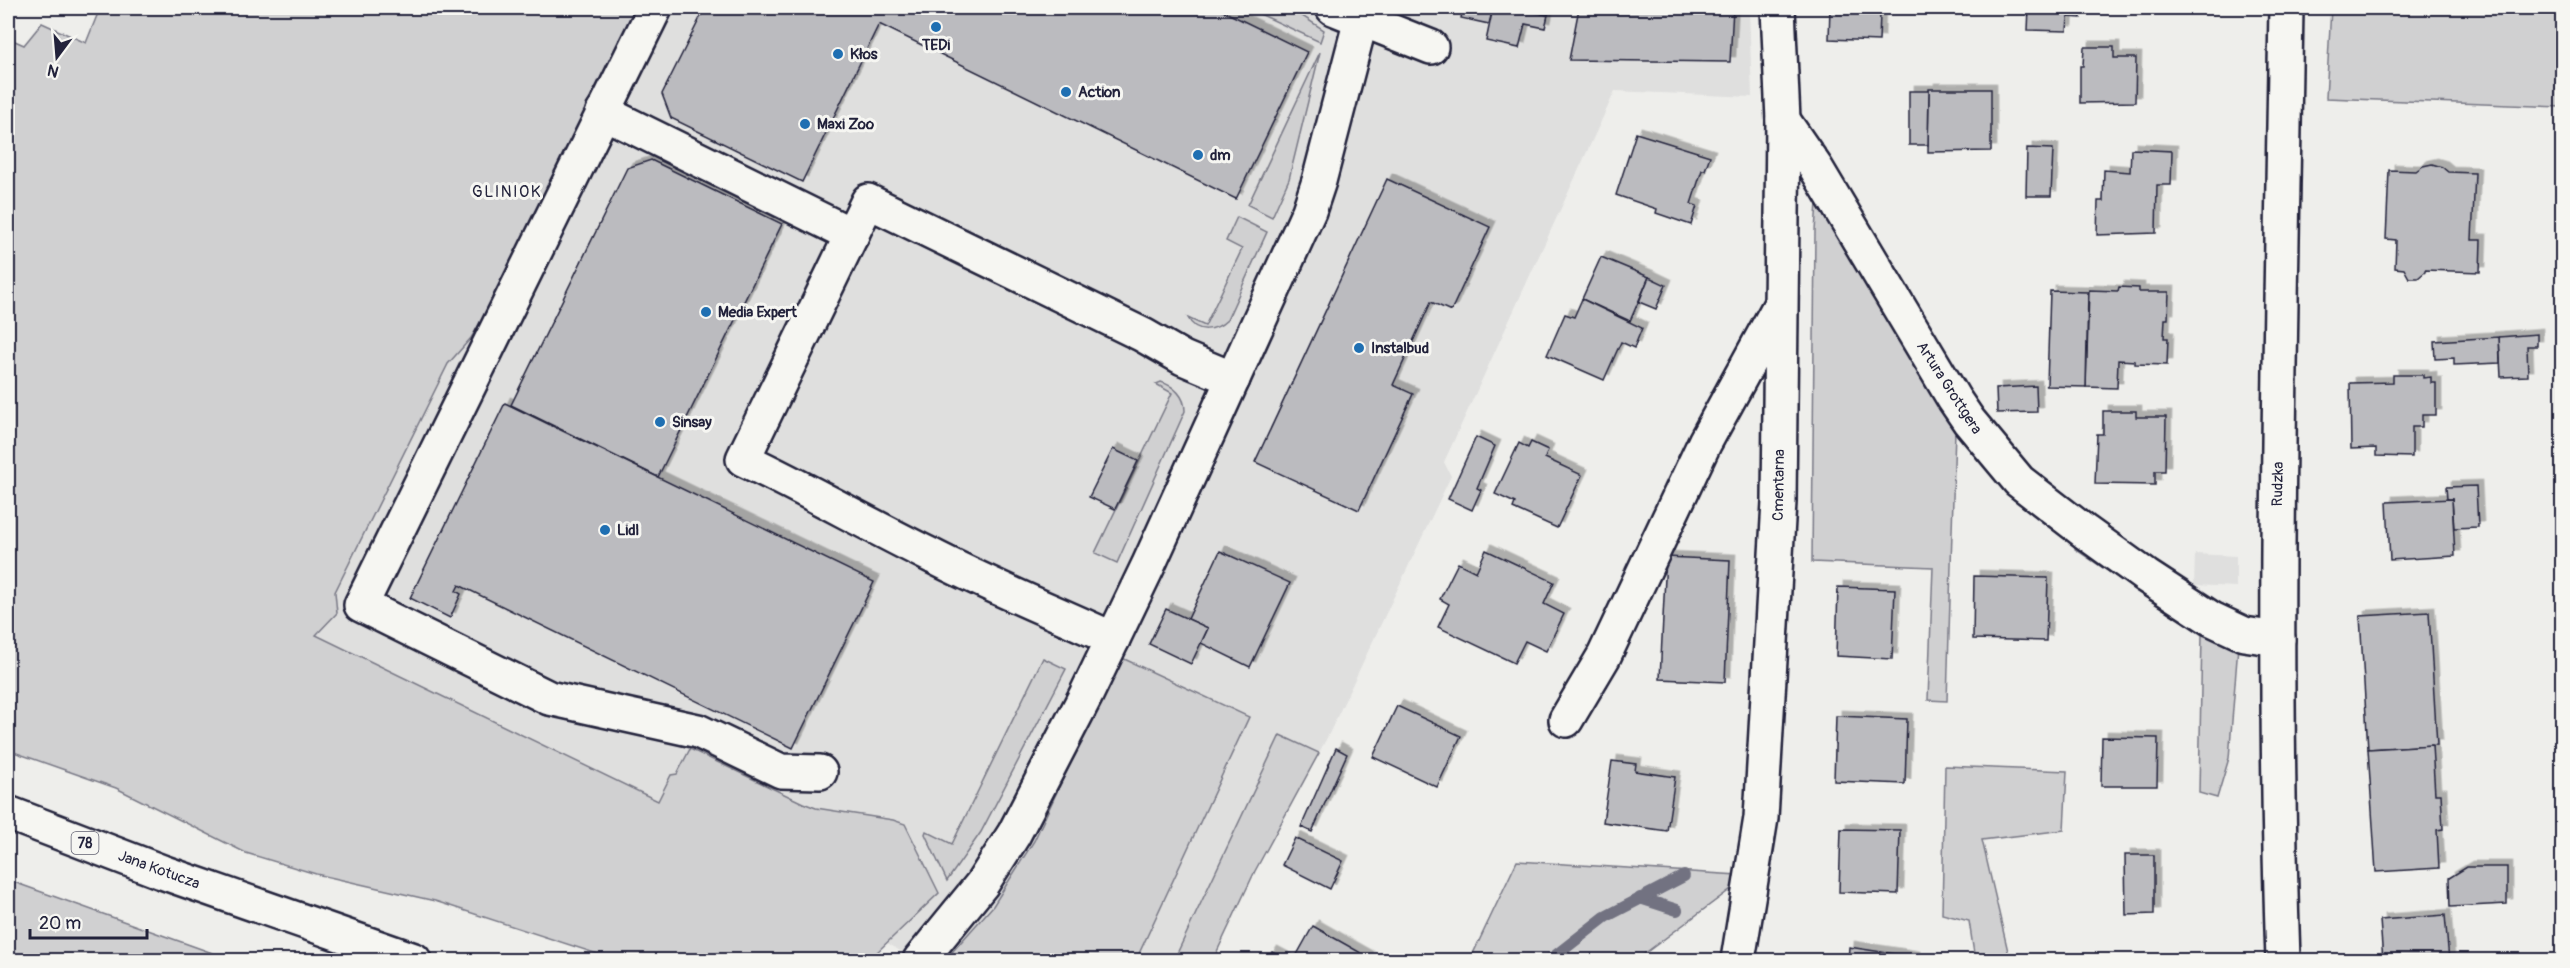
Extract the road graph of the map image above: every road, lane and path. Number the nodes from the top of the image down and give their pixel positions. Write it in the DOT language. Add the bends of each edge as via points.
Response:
graph roads {
  1 [pos="655,8"];
  2 [pos="1778,8"];
  3 [pos="2286,8"];
  4 [pos="1352,12"];
  5 [pos="1431,47"];
  6 [pos="603,112"];
  7 [pos="1783,120"];
  8 [pos="852,235"];
  9 [pos="1782,302"];
  10 [pos="1233,379"];
  11 [pos="1113,639"];
  12 [pos="2278,639"];
  13 [pos="1566,720"];
  14 [pos="820,772"];
  15 [pos="8,813"];
  16 [pos="414,960"];
  17 [pos="920,960"];
  18 [pos="1738,960"];
  19 [pos="2283,960"];
  1 -- 6 [label="street"];
  2 -- 7 [label="street, Cmentarna"];
  3 -- 12 [label="street, Rudzka"];
  4 -- 5 [label="street"];
  4 -- 10 [label="street" via="1314,196"];
  6 -- 8 [label="street"];
  6 -- 14 [label="street" via="361,605 549,698 698,730 781,771"];
  7 -- 9 [label="street, Cmentarna"];
  7 -- 12 [label="street, Artura Grottgera" via="1814,164 1954,399 2019,481 2146,576 2212,618 2244,634"];
  8 -- 10 [label="street" via="868,201 1183,358"];
  8 -- 11 [label="street" via="743,459 930,556"];
  9 -- 13 [label="street" via="1705,442 1604,656"];
  9 -- 18 [label="street, Cmentarna" via="1779,502 1767,736 1761,818"];
  10 -- 11 [label="street"];
  11 -- 17 [label="street" via="1001,858"];
  12 -- 19 [label="street, Rudzka"];
  15 -- 16 [label="street, Jana Kotucza / 78" via="162,872"];
}
